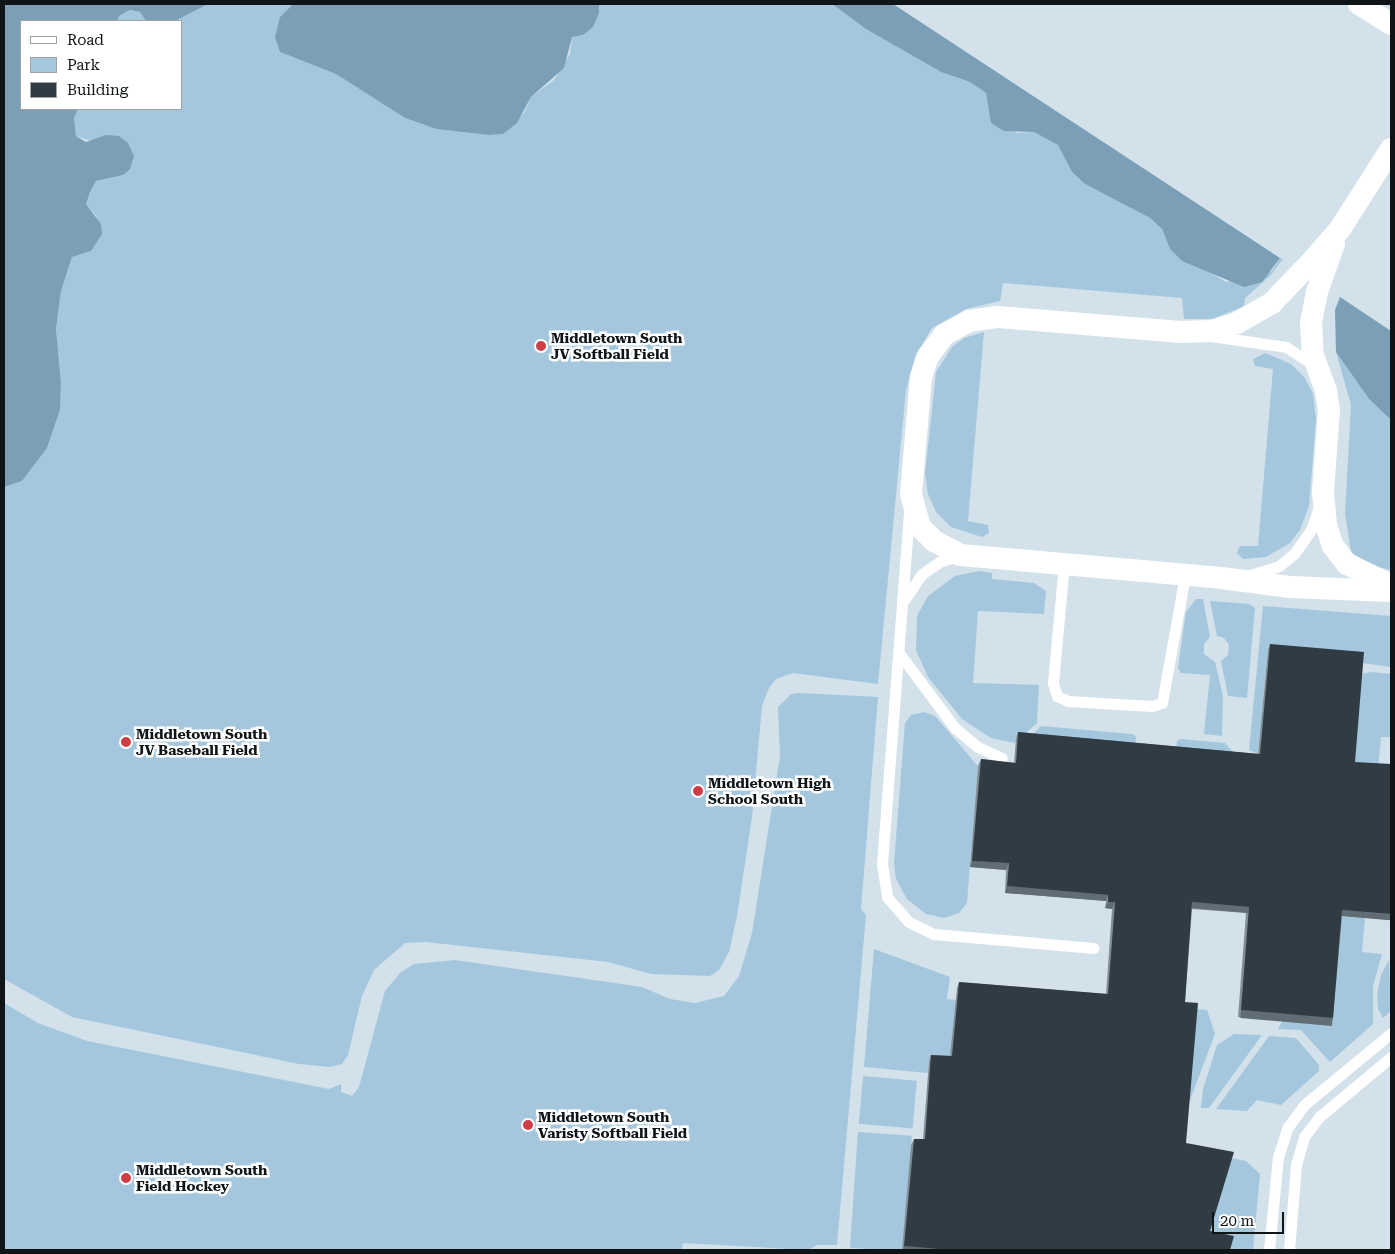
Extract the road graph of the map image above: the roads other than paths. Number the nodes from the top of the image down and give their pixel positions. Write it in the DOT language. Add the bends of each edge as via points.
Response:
graph roads {
  1 [pos="1359,4"];
  2 [pos="1391,24"];
  3 [pos="1391,149"];
  4 [pos="1340,229"];
  5 [pos="1181,332"];
  6 [pos="1317,368"];
  7 [pos="1323,491"];
  8 [pos="911,494"];
  9 [pos="967,556"];
  10 [pos="1064,564"];
  11 [pos="1185,574"];
  12 [pos="1221,578"];
  13 [pos="1391,585"];
  14 [pos="1391,591"];
  15 [pos="902,614"];
  16 [pos="899,653"];
  17 [pos="1002,758"];
  18 [pos="1093,948"];
  19 [pos="1391,1033"];
  20 [pos="1391,1057"];
  21 [pos="1268,1250"];
  22 [pos="1289,1250"];
  1 -- 2 [label="street"];
  3 -- 4 [label="street"];
  4 -- 5 [label="street" via="1285,291 1263,310 1223,328"];
  4 -- 6 [label="street" via="1312,312 1311,344"];
  5 -- 6 [label="lane" via="1276,345 1301,355"];
  5 -- 8 [label="street" via="996,317 981,317 955,327 934,346 921,377"];
  6 -- 7 [label="street" via="1329,410"];
  7 -- 12 [label="lane" via="1312,528 1294,554 1264,572"];
  7 -- 13 [label="street" via="1326,525 1339,556 1358,571"];
  8 -- 9 [label="street" via="915,518 926,534 944,548"];
  8 -- 15 [label="lane"];
  9 -- 10 [label="street"];
  9 -- 15 [label="lane" via="947,559 922,574 907,593"];
  10 -- 11 [label="street"];
  10 -- 11 [label="lane" via="1053,683 1057,696 1068,701 1149,706 1162,703"];
  11 -- 12 [label="street"];
  12 -- 14 [label="street" via="1300,588"];
  15 -- 16 [label="lane"];
  16 -- 17 [label="lane" via="955,728 978,747"];
  16 -- 18 [label="lane" via="882,864 888,897 908,922 934,934"];
  19 -- 21 [label="lane" via="1304,1105 1288,1128 1278,1157"];
  20 -- 22 [label="lane" via="1319,1117 1304,1136 1296,1165"];
}
